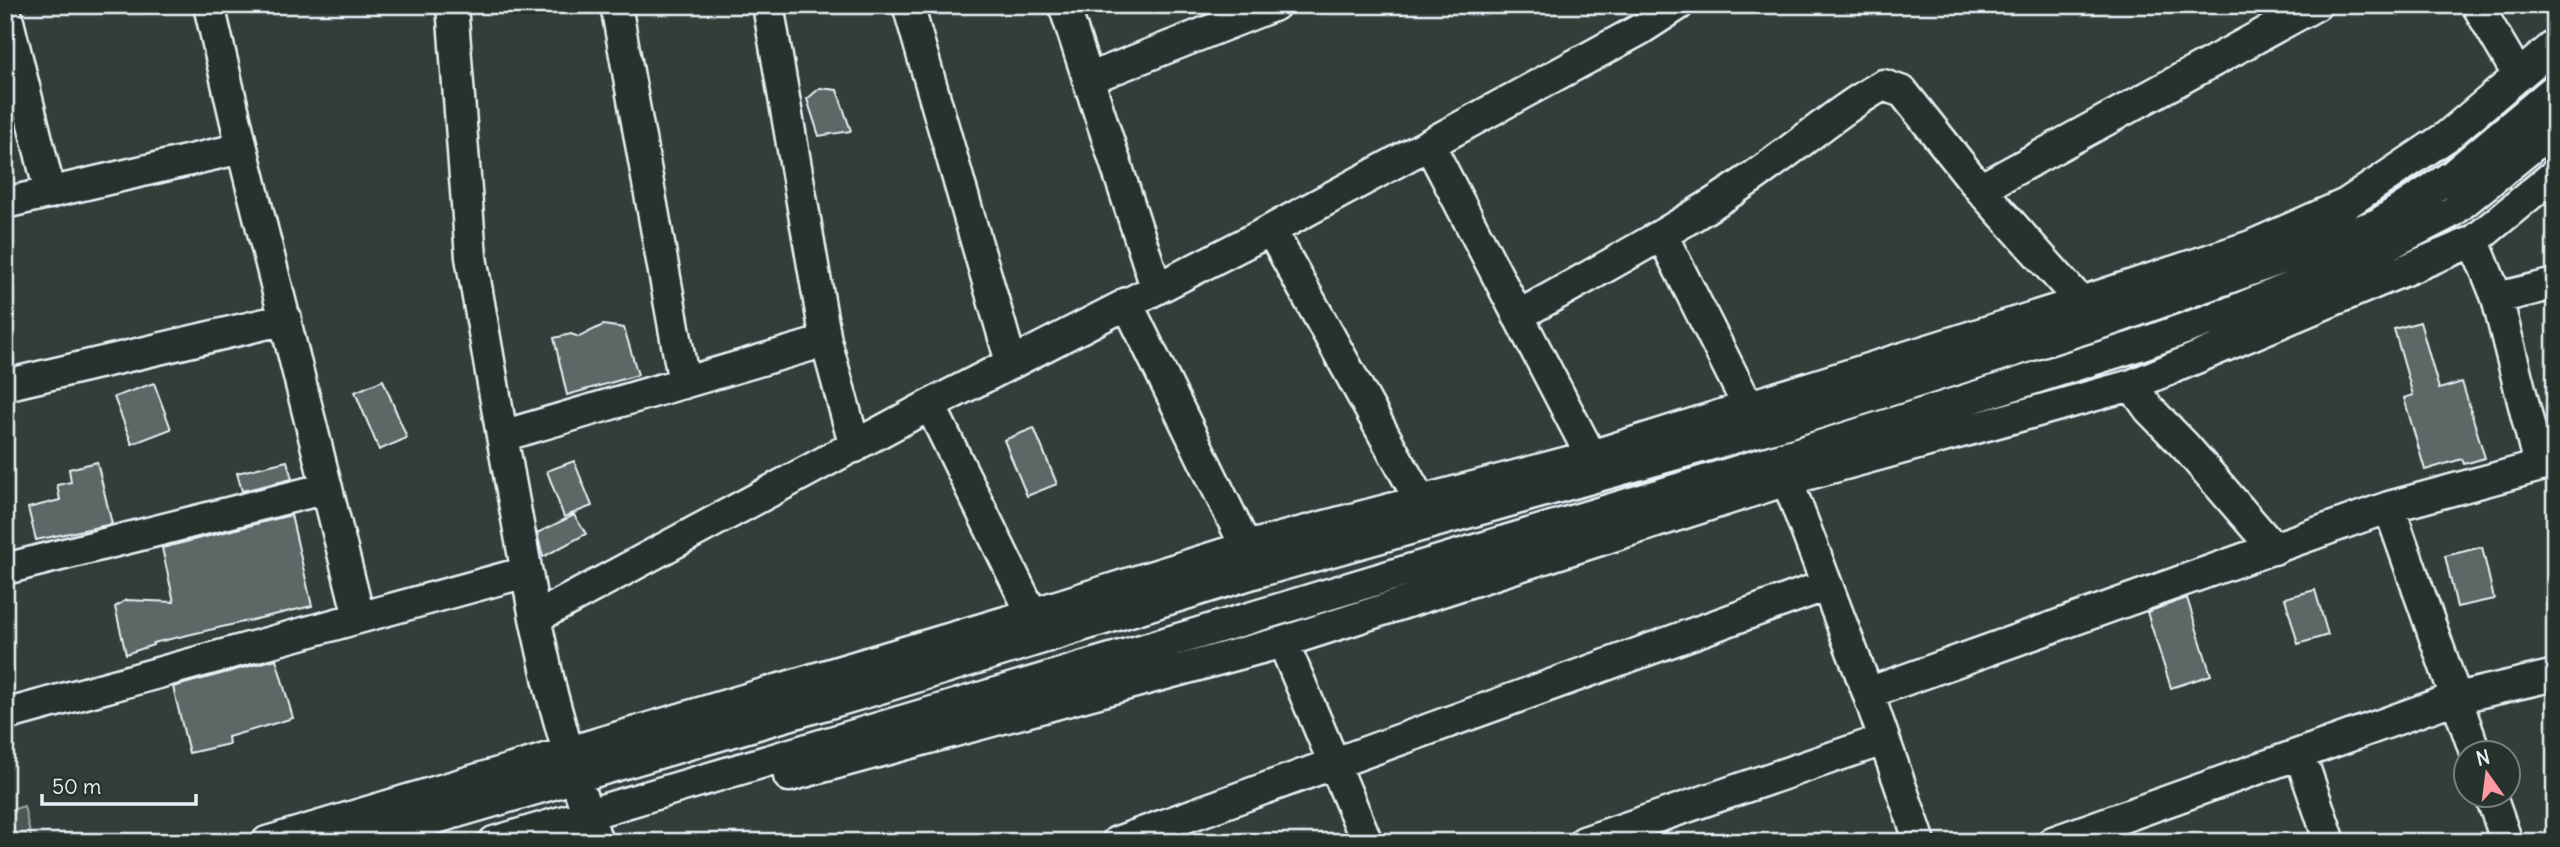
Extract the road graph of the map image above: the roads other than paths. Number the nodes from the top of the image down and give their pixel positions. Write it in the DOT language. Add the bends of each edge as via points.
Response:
graph roads {
  1 [pos="209,5"];
  2 [pos="452,5"];
  3 [pos="616,5"];
  4 [pos="768,5"];
  5 [pos="908,5"];
  6 [pos="1064,5"];
  7 [pos="1275,5"];
  8 [pos="1678,5"];
  9 [pos="2316,5"];
  10 [pos="2477,5"];
  11 [pos="5,9"];
  12 [pos="1636,17"];
  13 [pos="2555,45"];
  14 [pos="2518,75"];
  15 [pos="1088,79"];
  16 [pos="2555,89"];
  17 [pos="2555,128"];
  18 [pos="1429,144"];
  19 [pos="242,148"];
  20 [pos="2555,174"];
  21 [pos="1980,190"];
  22 [pos="50,193"];
  23 [pos="5,203"];
  24 [pos="1271,230"];
  25 [pos="1662,235"];
  26 [pos="2474,242"];
  27 [pos="2555,284"];
  28 [pos="1156,287"];
  29 [pos="2497,298"];
  30 [pos="2081,302"];
  31 [pos="1127,303"];
  32 [pos="1518,316"];
  33 [pos="286,319"];
  34 [pos="826,341"];
  35 [pos="1011,362"];
  36 [pos="684,383"];
  37 [pos="2132,384"];
  38 [pos="5,385"];
  39 [pos="930,404"];
  40 [pos="1748,406"];
  41 [pos="502,436"];
  42 [pos="855,447"];
  43 [pos="1591,456"];
  44 [pos="2547,463"];
  45 [pos="1787,480"];
  46 [pos="327,488"];
  47 [pos="1421,502"];
  48 [pos="2389,507"];
  49 [pos="1246,547"];
  50 [pos="2274,549"];
  51 [pos="5,569"];
  52 [pos="526,572"];
  53 [pos="1827,585"];
  54 [pos="1032,614"];
  55 [pos="359,617"];
  56 [pos="535,618"];
  57 [pos="1283,642"];
  58 [pos="2555,675"];
  59 [pos="1868,693"];
  60 [pos="2456,698"];
  61 [pos="5,715"];
  62 [pos="2470,738"];
  63 [pos="1883,740"];
  64 [pos="2300,755"];
  65 [pos="1332,763"];
  66 [pos="572,764"];
  67 [pos="2495,808"];
  68 [pos="593,830"];
  69 [pos="267,842"];
  70 [pos="355,842"];
  71 [pos="494,842"];
  72 [pos="563,842"];
  73 [pos="1117,842"];
  74 [pos="1367,842"];
  75 [pos="1584,842"];
  76 [pos="1920,842"];
  77 [pos="2053,842"];
  78 [pos="2330,842"];
  79 [pos="2507,842"];
  1 -- 19 [label="street"];
  2 -- 41 [label="street" via="471,257"];
  3 -- 36 [label="street"];
  4 -- 34 [label="street"];
  5 -- 35 [label="street"];
  6 -- 15 [label="street"];
  7 -- 15 [label="street"];
  8 -- 12 [label="street"];
  9 -- 21 [label="street"];
  10 -- 14 [label="street"];
  11 -- 22 [label="street"];
  12 -- 18 [label="street"];
  13 -- 14 [label="street"];
  14 -- 30 [label="street" via="2446,137 2346,204 2251,246"];
  15 -- 28 [label="street"];
  16 -- 66 [label="street" via="2453,174 2378,224 2114,318 1790,422 1260,571 870,691"];
  17 -- 68 [label="street" via="2452,212 2362,258 2226,314"];
  18 -- 24 [label="street"];
  18 -- 32 [label="street"];
  19 -- 22 [label="street"];
  19 -- 33 [label="street"];
  20 -- 26 [label="street"];
  21 -- 25 [label="street" via="1903,92 1884,85"];
  21 -- 30 [label="street"];
  22 -- 23 [label="street"];
  24 -- 28 [label="street"];
  24 -- 47 [label="street"];
  25 -- 32 [label="street"];
  25 -- 40 [label="street"];
  26 -- 29 [label="street"];
  26 -- 37 [label="street"];
  27 -- 29 [label="street"];
  28 -- 31 [label="street"];
  29 -- 44 [label="street"];
  30 -- 40 [label="street"];
  31 -- 35 [label="street"];
  31 -- 49 [label="street"];
  32 -- 43 [label="street"];
  33 -- 38 [label="street"];
  33 -- 46 [label="street"];
  34 -- 36 [label="street"];
  34 -- 42 [label="street"];
  35 -- 39 [label="street"];
  36 -- 41 [label="street"];
  37 -- 45 [label="street"];
  37 -- 50 [label="street"];
  39 -- 42 [label="street"];
  39 -- 54 [label="street"];
  40 -- 43 [label="street"];
  41 -- 52 [label="street"];
  42 -- 56 [label="street"];
  43 -- 47 [label="street"];
  44 -- 48 [label="street"];
  45 -- 53 [label="street"];
  45 -- 57 [label="street"];
  46 -- 51 [label="street"];
  46 -- 55 [label="street"];
  47 -- 49 [label="street"];
  48 -- 50 [label="street"];
  48 -- 60 [label="street"];
  49 -- 54 [label="street"];
  50 -- 59 [label="street"];
  52 -- 55 [label="street"];
  52 -- 56 [label="street"];
  53 -- 59 [label="street"];
  53 -- 65 [label="street"];
  54 -- 66 [label="street"];
  55 -- 61 [label="street"];
  56 -- 66 [label="street"];
  57 -- 65 [label="street"];
  57 -- 68 [label="street"];
  58 -- 60 [label="street"];
  59 -- 63 [label="street"];
  60 -- 62 [label="street"];
  60 -- 64 [label="street"];
  63 -- 75 [label="street"];
  63 -- 76 [label="street"];
  64 -- 77 [label="street"];
  64 -- 78 [label="street"];
  65 -- 73 [label="street"];
  65 -- 74 [label="street"];
  66 -- 68 [label="street"];
  66 -- 69 [label="street"];
  66 -- 70 [label="street"];
  67 -- 79 [label="street"];
  68 -- 71 [label="street"];
  68 -- 72 [label="street"];
}
